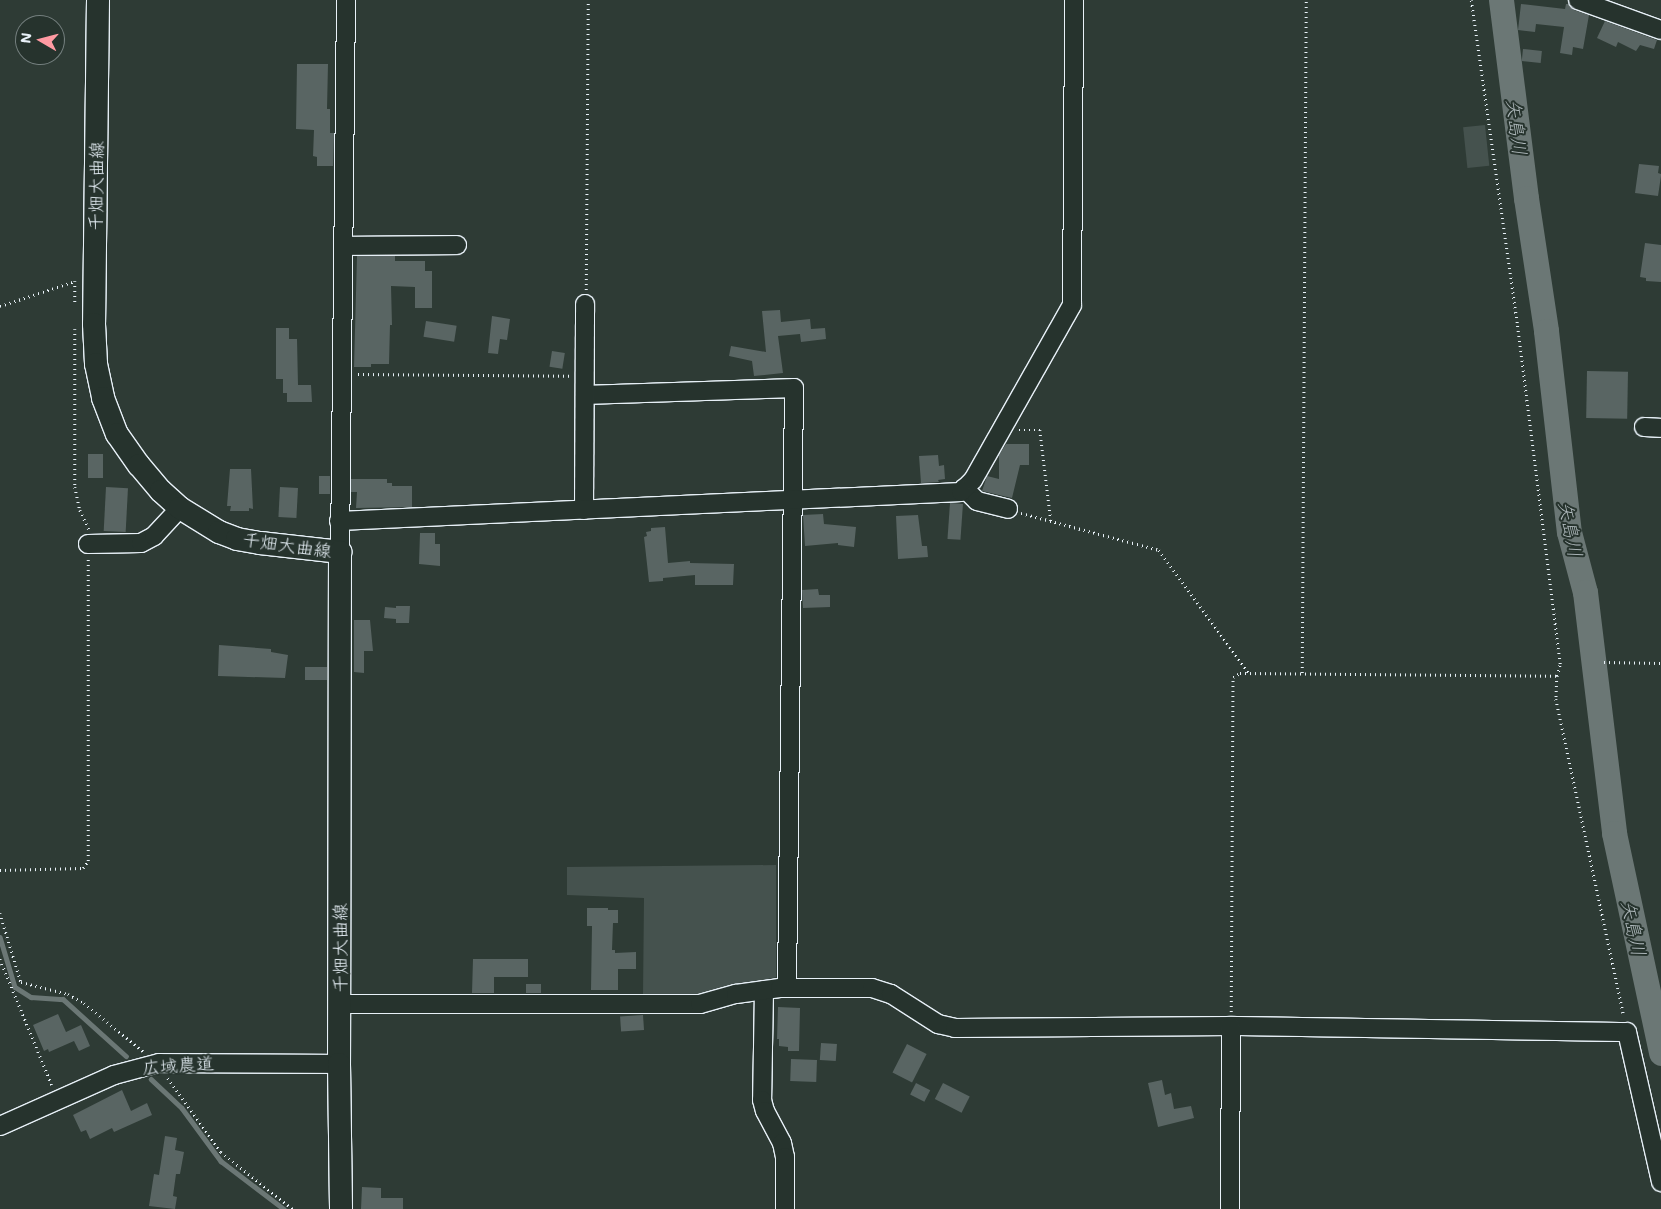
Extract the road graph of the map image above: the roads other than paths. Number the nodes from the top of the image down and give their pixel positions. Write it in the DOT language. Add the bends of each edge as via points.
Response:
graph roads {
  1 [pos="98,0"];
  2 [pos="346,0"];
  3 [pos="1074,0"];
  4 [pos="1578,0"];
  5 [pos="1661,30"];
  6 [pos="457,245"];
  7 [pos="343,246"];
  8 [pos="585,304"];
  9 [pos="585,395"];
  10 [pos="964,488"];
  11 [pos="792,500"];
  12 [pos="180,508"];
  13 [pos="584,510"];
  14 [pos="1008,510"];
  15 [pos="339,521"];
  16 [pos="88,544"];
  17 [pos="340,552"];
  18 [pos="787,988"];
  19 [pos="764,990"];
  20 [pos="340,1004"];
  21 [pos="1231,1026"];
  22 [pos="339,1064"];
  23 [pos="0,1126"];
  24 [pos="1661,1182"];
  25 [pos="341,1209"];
  26 [pos="785,1209"];
  27 [pos="1230,1209"];
  1 -- 12 [label="main road, 千畑大曲線" via="85,278 96,364 103,398 117,434 138,465"];
  2 -- 7 [label="street"];
  3 -- 10 [label="street" via="1072,305 973,480"];
  4 -- 5 [label="street"];
  6 -- 7 [label="street"];
  7 -- 15 [label="street"];
  8 -- 9 [label="street"];
  9 -- 11 [label="street" via="794,388"];
  9 -- 13 [label="street"];
  10 -- 11 [label="street" via="961,492"];
  10 -- 14 [label="street" via="977,501"];
  11 -- 13 [label="street"];
  11 -- 18 [label="street"];
  12 -- 16 [label="street" via="154,536 141,543"];
  12 -- 17 [label="main road, 千畑大曲線" via="237,539"];
  13 -- 15 [label="street"];
  15 -- 17 [label="street"];
  17 -- 20 [label="main road, 千畑大曲線"];
  18 -- 19 [label="street"];
  18 -- 21 [label="street" via="872,988 891,994 938,1024 955,1028"];
  19 -- 20 [label="street" via="700,1004"];
  19 -- 26 [label="street" via="762,1100 785,1156"];
  20 -- 22 [label="main road, 千畑大曲線"];
  21 -- 24 [label="street" via="1627,1032"];
  21 -- 27 [label="street"];
  22 -- 23 [label="street, 広域農道" via="159,1063 114,1075"];
  22 -- 25 [label="main road, 千畑大曲線"];
}
